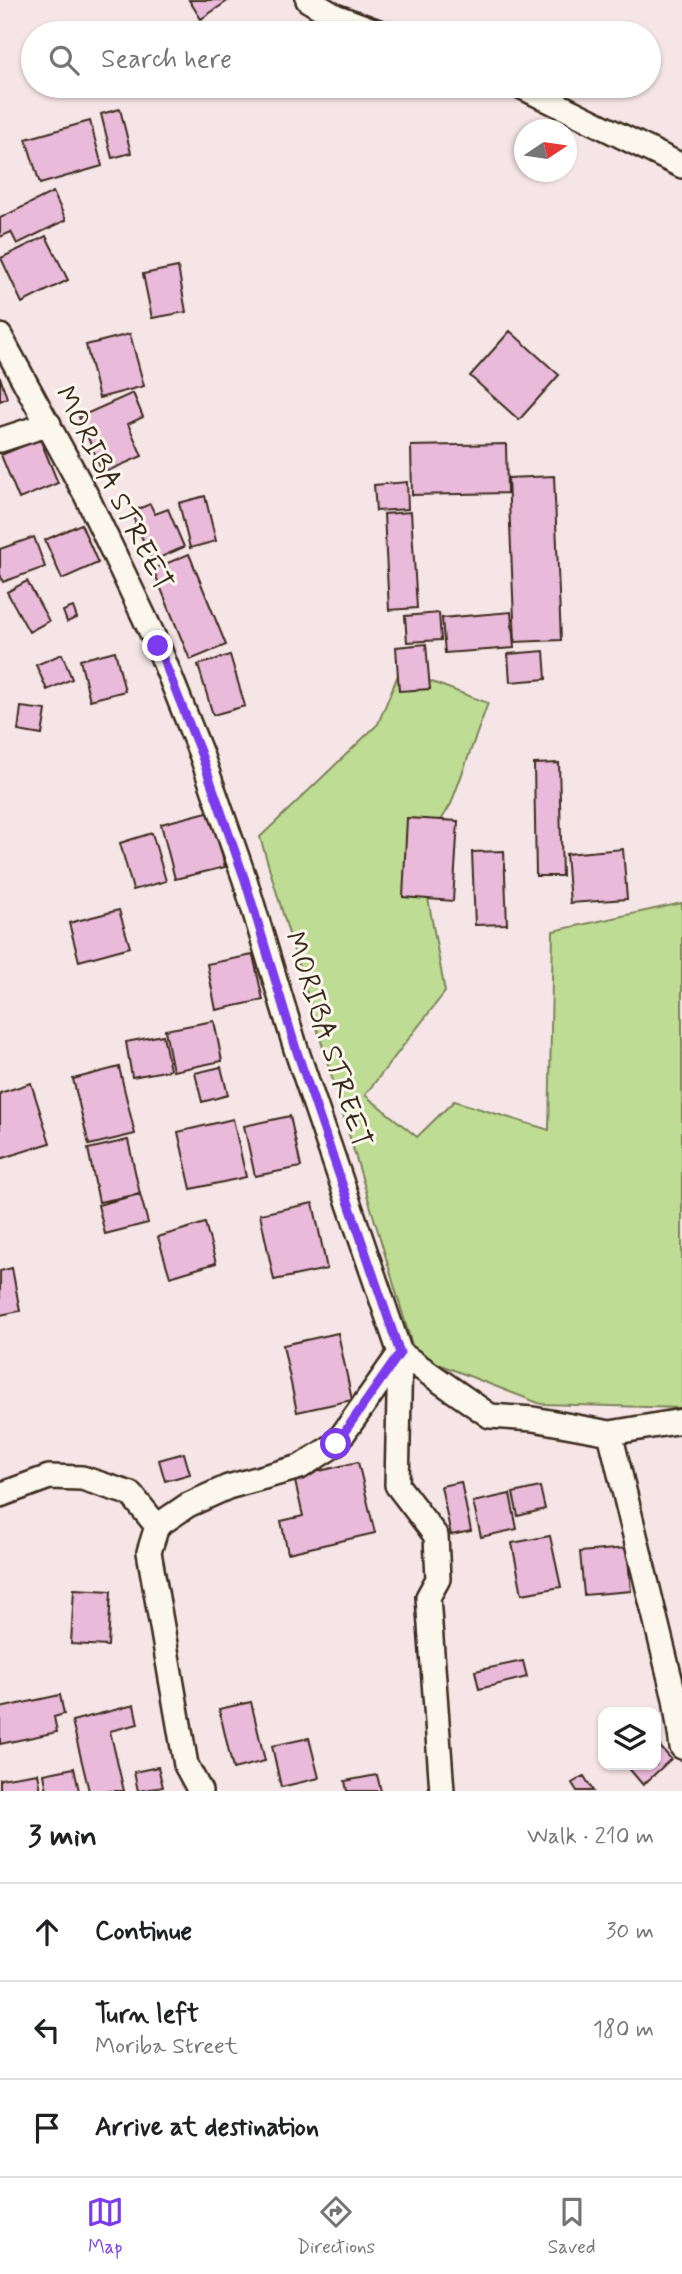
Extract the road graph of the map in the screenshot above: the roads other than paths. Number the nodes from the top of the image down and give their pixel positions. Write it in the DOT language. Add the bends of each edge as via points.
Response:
graph roads {
  1 [pos="308,0"];
  2 [pos="349,21"];
  3 [pos="544,98"];
  4 [pos="682,166"];
  5 [pos="0,336"];
  6 [pos="49,424"];
  7 [pos="0,440"];
  8 [pos="400,1353"];
  9 [pos="682,1421"];
  10 [pos="610,1433"];
  11 [pos="0,1494"];
  12 [pos="157,1526"];
  13 [pos="682,1747"];
  14 [pos="200,1791"];
  15 [pos="442,1791"];
  1 -- 2 [label="street"];
  3 -- 4 [label="street"];
  5 -- 6 [label="street, MORIBA STREET"];
  6 -- 7 [label="street"];
  6 -- 8 [label="street, MORIBA STREET" via="158,646 201,754"];
  8 -- 10 [label="street" via="490,1416"];
  8 -- 12 [label="street" via="336,1444 300,1466 228,1487 188,1505"];
  8 -- 15 [label="street, MORIBA STREET" via="397,1485 436,1536 438,1579 428,1597"];
  9 -- 10 [label="street"];
  10 -- 13 [label="street" via="675,1699"];
  11 -- 12 [label="street" via="49,1477 82,1478 131,1494"];
  12 -- 14 [label="street" via="149,1552 186,1765"];
}
